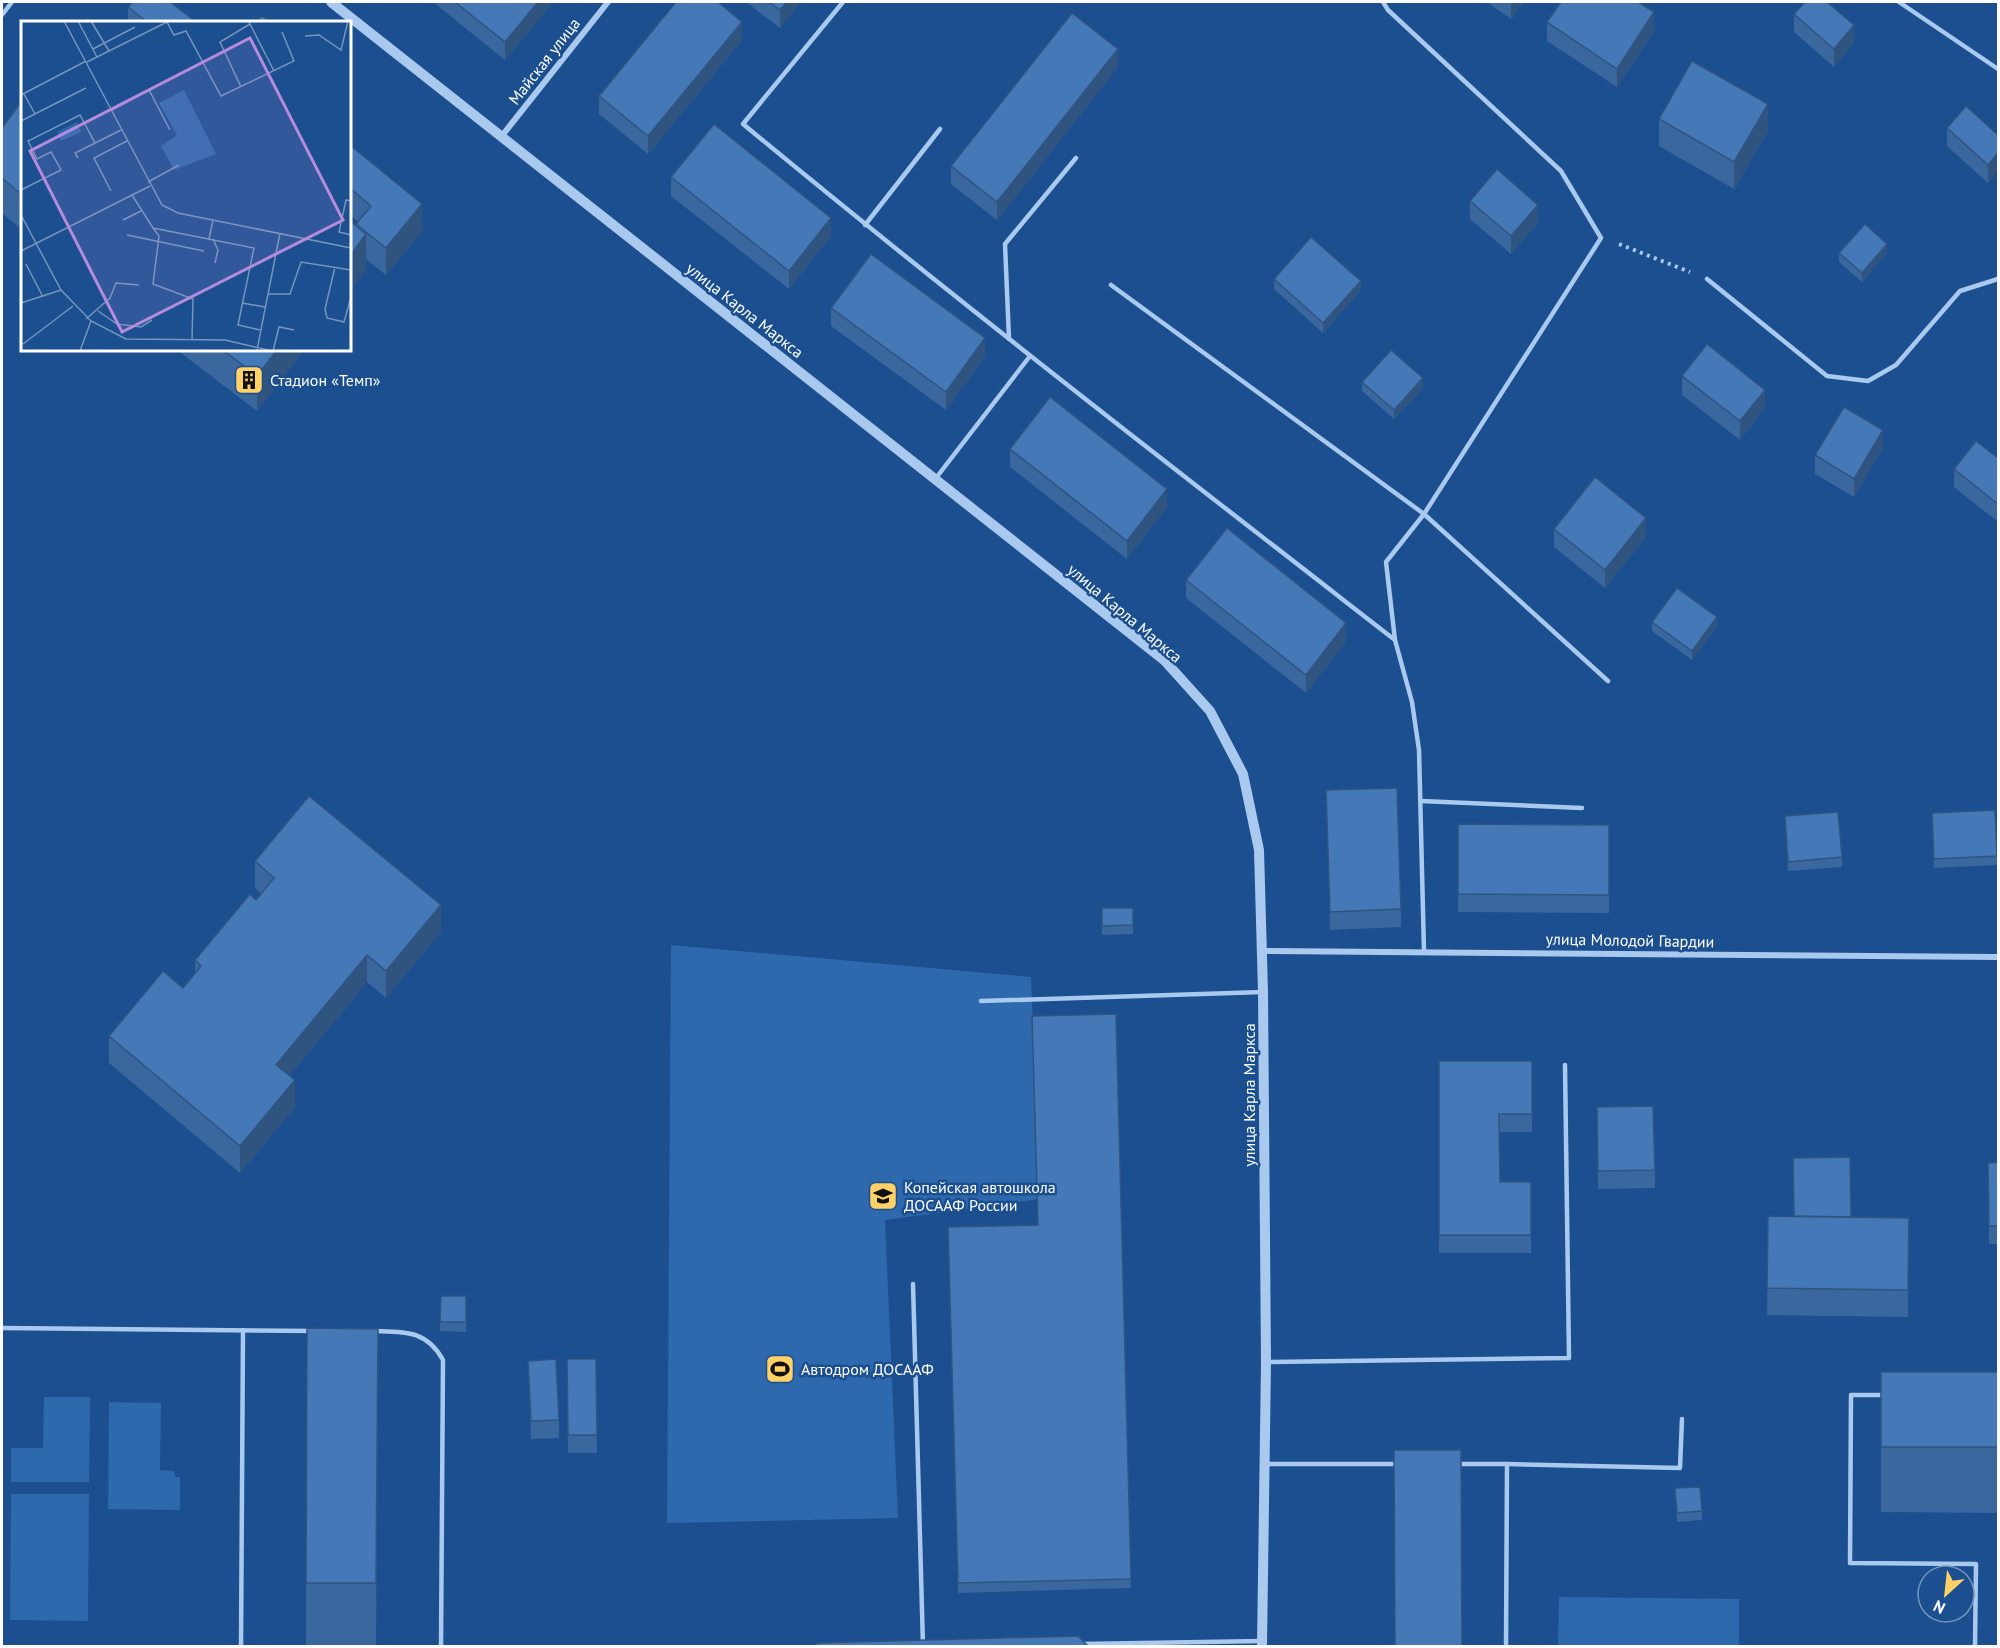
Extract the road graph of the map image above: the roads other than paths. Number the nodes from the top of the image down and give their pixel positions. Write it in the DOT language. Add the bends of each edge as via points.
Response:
graph roads {
  1 [pos="12,2"];
  2 [pos="331,2"];
  3 [pos="608,2"];
  4 [pos="843,2"];
  5 [pos="1383,2"];
  6 [pos="1899,2"];
  7 [pos="2,15"];
  8 [pos="1998,69"];
  9 [pos="940,129"];
  10 [pos="501,137"];
  11 [pos="1076,158"];
  12 [pos="865,225"];
  13 [pos="1707,279"];
  14 [pos="1998,279"];
  15 [pos="1111,285"];
  16 [pos="1008,339"];
  17 [pos="1030,356"];
  18 [pos="935,479"];
  19 [pos="1424,514"];
  20 [pos="1395,640"];
  21 [pos="1608,681"];
  22 [pos="1421,801"];
  23 [pos="1582,807"];
  24 [pos="1262,951"];
  25 [pos="1424,951"];
  26 [pos="1998,957"];
  27 [pos="1263,992"];
  28 [pos="981,1000"];
  29 [pos="1565,1065"];
  30 [pos="914,1284"];
  31 [pos="2,1328"];
  32 [pos="243,1330"];
  33 [pos="322,1331"];
  34 [pos="368,1331"];
  35 [pos="1266,1362"];
  36 [pos="1896,1395"];
  37 [pos="1682,1419"];
  38 [pos="1264,1464"];
  39 [pos="1403,1464"];
  40 [pos="1449,1464"];
  41 [pos="1507,1464"];
  42 [pos="1075,1644"];
  43 [pos="1262,1644"];
  44 [pos="934,1646"];
  45 [pos="241,1647"];
  46 [pos="441,1647"];
  47 [pos="1506,1647"];
  48 [pos="1976,1647"];
  1 -- 7 [label="lane"];
  2 -- 10 [label="street, улица Карла Маркса"];
  3 -- 10 [label="street, Майская улица"];
  4 -- 12 [label="lane" via="743,124"];
  5 -- 19 [label="lane" via="1561,171 1601,238"];
  6 -- 8 [label="lane"];
  9 -- 12 [label="lane"];
  10 -- 18 [label="street, улица Карла Маркса"];
  11 -- 16 [label="lane" via="1005,244"];
  12 -- 16 [label="lane"];
  13 -- 14 [label="lane" via="1827,376 1868,381 1896,365 1960,291"];
  15 -- 19 [label="lane"];
  16 -- 17 [label="lane"];
  17 -- 18 [label="lane"];
  17 -- 20 [label="lane"];
  18 -- 24 [label="street, улица Карла Маркса" via="1164,660 1210,711 1243,774 1259,850"];
  19 -- 20 [label="lane" via="1386,562"];
  19 -- 21 [label="lane"];
  20 -- 22 [label="lane" via="1412,702"];
  22 -- 23 [label="lane"];
  22 -- 25 [label="lane"];
  24 -- 25 [label="street, улица Молодой Гвардии"];
  24 -- 27 [label="street, улица Карла Маркса"];
  25 -- 26 [label="street, улица Молодой Гвардии"];
  27 -- 28 [label="lane"];
  27 -- 35 [label="street, улица Карла Маркса"];
  29 -- 35 [label="lane" via="1569,1358"];
  30 -- 44 [label="lane" via="922,1646"];
  31 -- 32 [label="lane"];
  32 -- 33 [label="lane"];
  32 -- 45 [label="lane"];
  34 -- 46 [label="lane" via="416,1334 427,1339 443,1360"];
  35 -- 38 [label="street, улица Карла Маркса"];
  36 -- 48 [label="lane" via="1851,1395 1850,1563 1976,1564"];
  37 -- 41 [label="lane" via="1680,1468"];
  38 -- 39 [label="lane"];
  38 -- 43 [label="street, улица Карла Маркса"];
  40 -- 41 [label="lane"];
  41 -- 47 [label="lane"];
  42 -- 43 [label="lane"];
}
